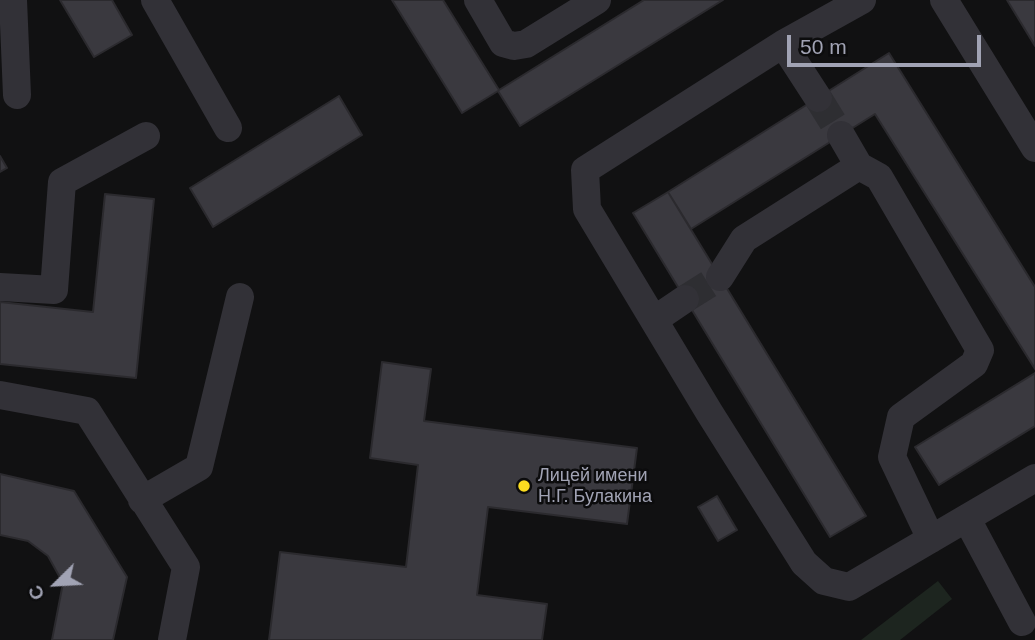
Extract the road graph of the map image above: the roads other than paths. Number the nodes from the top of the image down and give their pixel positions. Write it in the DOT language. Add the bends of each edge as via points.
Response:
graph roads {
  1 [pos="13,0"];
  2 [pos="155,0"];
  3 [pos="478,0"];
  4 [pos="597,0"];
  5 [pos="862,0"];
  6 [pos="944,0"];
  7 [pos="783,44"];
  8 [pos="17,94"];
  9 [pos="818,98"];
  10 [pos="228,128"];
  11 [pos="841,135"];
  12 [pos="146,136"];
  13 [pos="1035,148"];
  14 [pos="859,166"];
  15 [pos="720,277"];
  16 [pos="0,286"];
  17 [pos="240,297"];
  18 [pos="685,299"];
  19 [pos="654,320"];
  20 [pos="0,395"];
  21 [pos="1035,478"];
  22 [pos="142,500"];
  23 [pos="967,519"];
  24 [pos="931,539"];
  25 [pos="1025,629"];
  26 [pos="172,640"];
  1 -- 8 [label="street"];
  2 -- 10 [label="street"];
  3 -- 4 [label="street" via="503,43 514,46 526,44"];
  5 -- 7 [label="street"];
  6 -- 13 [label="street"];
  7 -- 9 [label="street"];
  7 -- 19 [label="street" via="585,170 587,209"];
  11 -- 14 [label="street"];
  12 -- 16 [label="street" via="62,182 54,290"];
  14 -- 15 [label="street" via="744,239"];
  14 -- 24 [label="street" via="879,177 980,349 974,364 901,417 892,457"];
  17 -- 22 [label="street" via="199,467"];
  18 -- 19 [label="street"];
  19 -- 24 [label="street" via="804,563 824,581 849,587"];
  20 -- 22 [label="street" via="87,411"];
  21 -- 23 [label="street"];
  22 -- 26 [label="street" via="186,567"];
  23 -- 24 [label="street"];
  23 -- 25 [label="street"];
}
